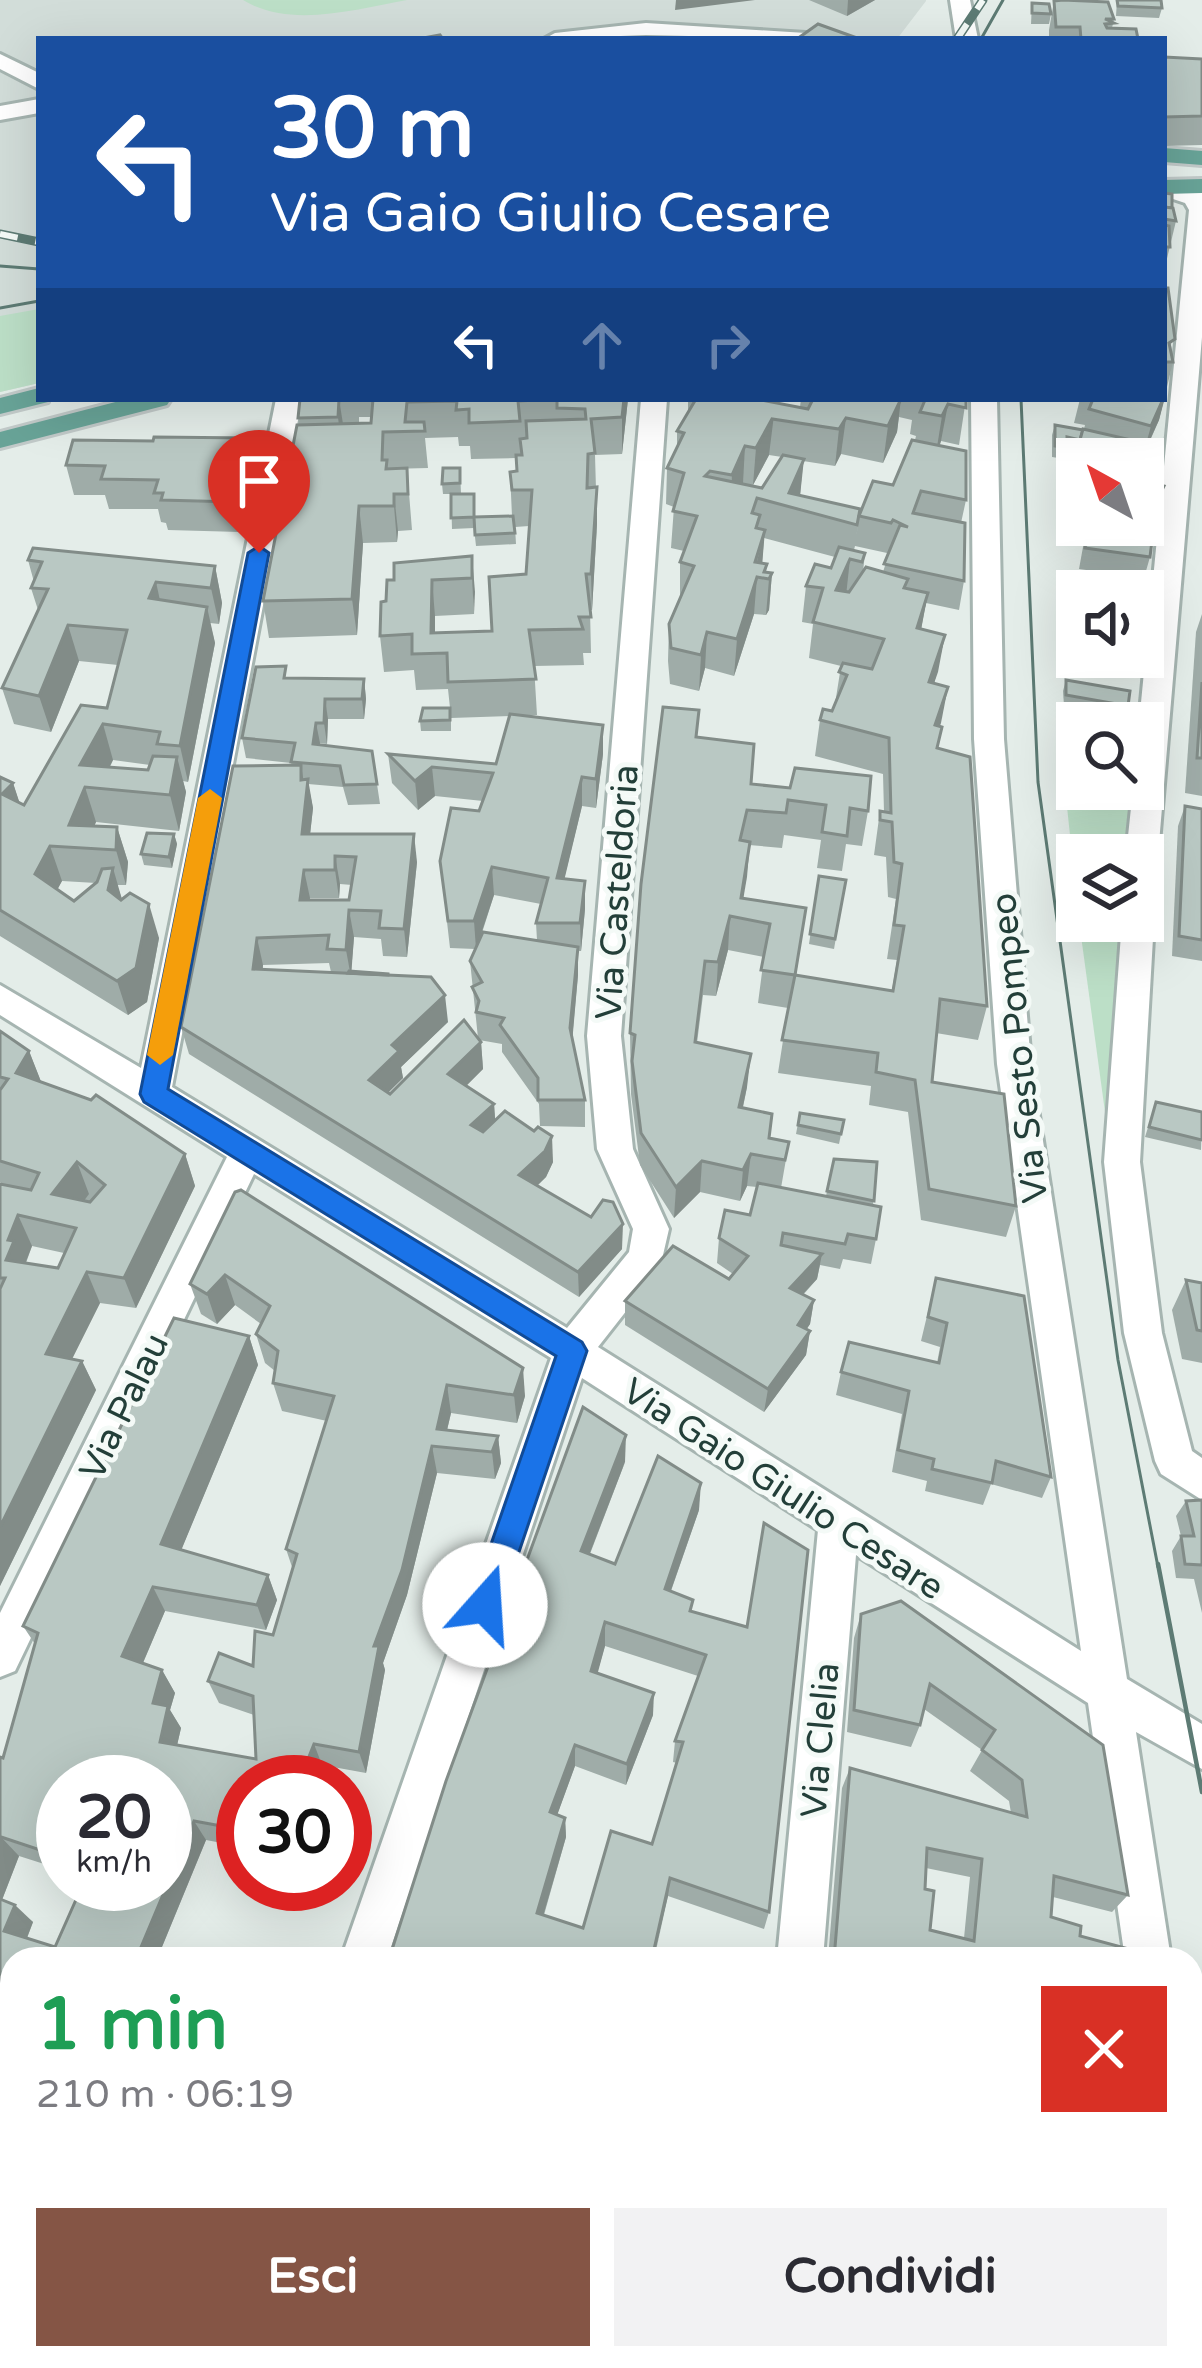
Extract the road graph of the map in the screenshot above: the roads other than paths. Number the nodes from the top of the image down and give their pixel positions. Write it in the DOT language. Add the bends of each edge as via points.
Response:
graph roads {
  1 [pos="960,0"];
  2 [pos="582,36"];
  3 [pos="758,36"];
  4 [pos="966,36"];
  5 [pos="0,61"];
  6 [pos="36,80"];
  7 [pos="36,107"];
  8 [pos="0,113"];
  9 [pos="1167,155"];
  10 [pos="1202,158"];
  11 [pos="1202,186"];
  12 [pos="1167,188"];
  13 [pos="1167,189"];
  14 [pos="36,397"];
  15 [pos="146,402"];
  16 [pos="288,402"];
  17 [pos="654,402"];
  18 [pos="984,402"];
  19 [pos="0,406"];
  20 [pos="0,440"];
  21 [pos="1144,834"];
  22 [pos="1137,942"];
  23 [pos="0,998"];
  24 [pos="154,1094"];
  25 [pos="246,1154"];
  26 [pos="572,1351"];
  27 [pos="1202,1482"];
  28 [pos="838,1521"];
  29 [pos="0,1657"];
  30 [pos="1106,1692"];
  31 [pos="1202,1748"];
  32 [pos="368,1947"];
  33 [pos="801,1947"];
  34 [pos="1146,1947"];
  1 -- 4 [label="street"];
  2 -- 3 [label="street" via="646,29"];
  5 -- 6 [label="street"];
  7 -- 8 [label="street"];
  9 -- 10 [label="main road"];
  11 -- 12 [label="main road"];
  13 -- 21 [label="street" via="1195,198 1201,210"];
  14 -- 19 [label="main road"];
  15 -- 20 [label="main road"];
  16 -- 24 [label="street"];
  17 -- 26 [label="street, Via Casteldoria" via="604,1036 615,1149 651,1229 647,1256"];
  18 -- 30 [label="street, Via Sesto Pompeo" via="989,739 1014,1064"];
  22 -- 27 [label="street" via="1124,1184 1143,1333 1175,1461"];
  23 -- 24 [label="street, Via Gaio Giulio Cesare"];
  24 -- 25 [label="street, Via Gaio Giulio Cesare"];
  25 -- 26 [label="street, Via Gaio Giulio Cesare"];
  25 -- 29 [label="street, Via Palau"];
  26 -- 28 [label="street, Via Gaio Giulio Cesare"];
  26 -- 32 [label="street, Via Casteldoria"];
  28 -- 30 [label="street, Via Gaio Giulio Cesare"];
  28 -- 33 [label="street, Via Clelia"];
  30 -- 31 [label="street, Via Gaio Giulio Cesare"];
  30 -- 34 [label="street, Via Sesto Pompeo"];
}
